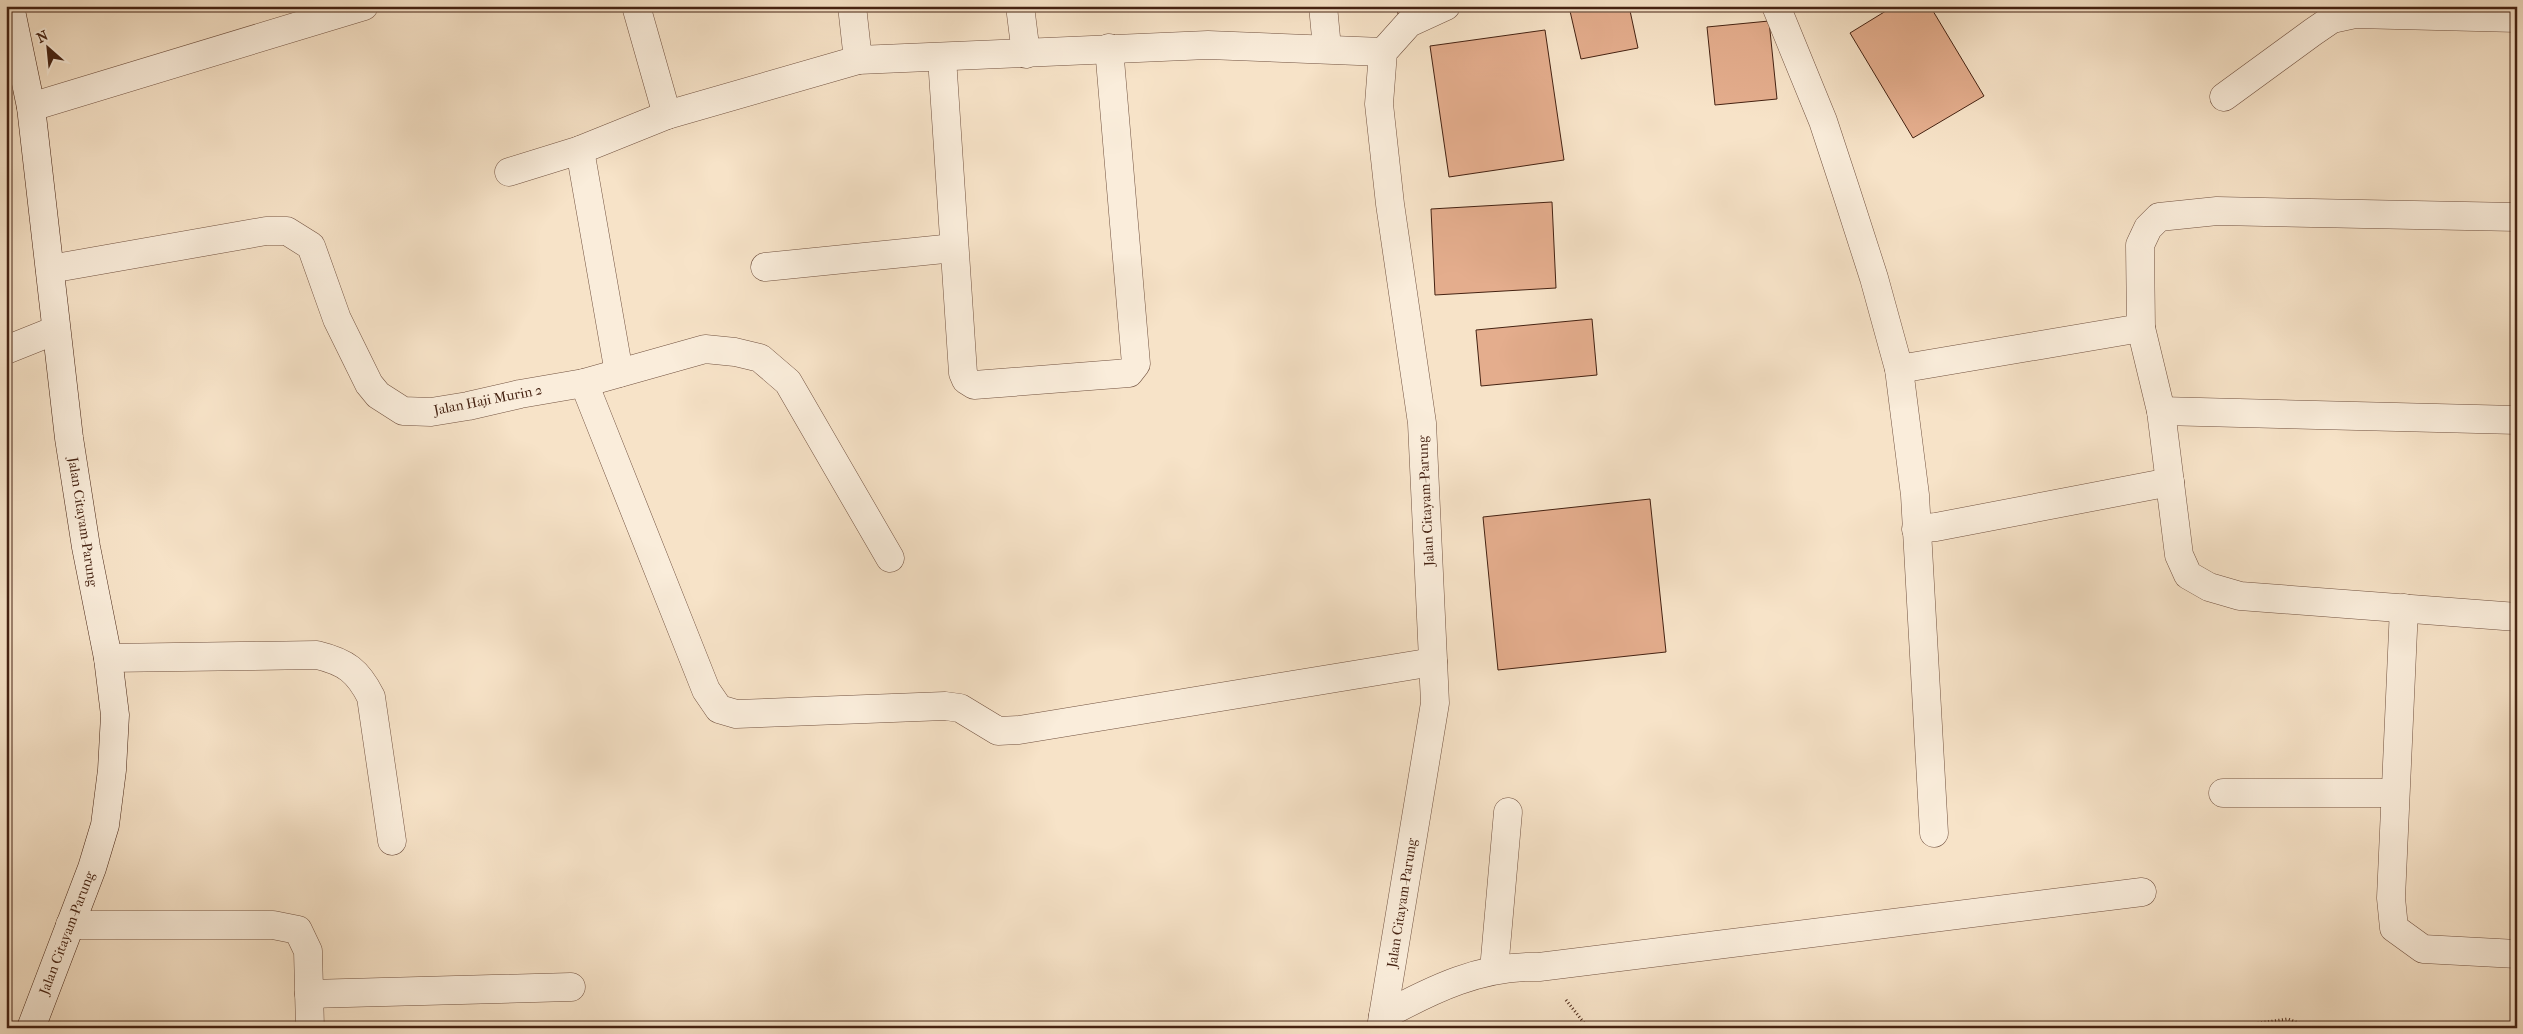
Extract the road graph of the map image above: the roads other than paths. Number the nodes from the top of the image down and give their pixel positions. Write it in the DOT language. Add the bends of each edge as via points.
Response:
graph roads {
  1 [pos="10,6"];
  2 [pos="364,6"];
  3 [pos="636,6"];
  4 [pos="852,6"];
  5 [pos="1020,6"];
  6 [pos="1323,6"];
  7 [pos="1446,6"];
  8 [pos="1776,6"];
  9 [pos="2517,18"];
  10 [pos="1109,48"];
  11 [pos="1328,48"];
  12 [pos="1383,52"];
  13 [pos="1026,54"];
  14 [pos="942,58"];
  15 [pos="858,60"];
  16 [pos="2224,97"];
  17 [pos="31,107"];
  18 [pos="667,115"];
  19 [pos="580,150"];
  20 [pos="510,172"];
  21 [pos="2517,217"];
  22 [pos="954,248"];
  23 [pos="765,267"];
  24 [pos="50,269"];
  25 [pos="2141,328"];
  26 [pos="56,330"];
  27 [pos="6,350"];
  28 [pos="1899,369"];
  29 [pos="619,373"];
  30 [pos="584,383"];
  31 [pos="2161,412"];
  32 [pos="2517,420"];
  33 [pos="2170,482"];
  34 [pos="1916,529"];
  35 [pos="890,558"];
  36 [pos="2404,608"];
  37 [pos="2517,616"];
  38 [pos="108,658"];
  39 [pos="1433,662"];
  40 [pos="2223,793"];
  41 [pos="2395,793"];
  42 [pos="1508,812"];
  43 [pos="1934,833"];
  44 [pos="392,841"];
  45 [pos="2142,892"];
  46 [pos="70,925"];
  47 [pos="2517,954"];
  48 [pos="1494,970"];
  49 [pos="571,986"];
  50 [pos="309,994"];
  51 [pos="1382,1022"];
  52 [pos="31,1028"];
  53 [pos="310,1028"];
  1 -- 17 [label="street, Jalan Citayam-Parung"];
  2 -- 17 [label="street"];
  3 -- 18 [label="street"];
  4 -- 15 [label="street"];
  5 -- 13 [label="street"];
  6 -- 11 [label="street"];
  7 -- 12 [label="street" via="1410,23"];
  8 -- 28 [label="street" via="1838,165"];
  9 -- 16 [label="street" via="2355,14 2332,19"];
  10 -- 11 [label="street" via="1208,45"];
  10 -- 13 [label="street"];
  10 -- 22 [label="street" via="1137,354 1136,364 1129,374 974,385 966,380"];
  11 -- 12 [label="street"];
  12 -- 39 [label="street, Jalan Citayam-Parung" via="1378,104 1422,423"];
  13 -- 14 [label="street"];
  14 -- 15 [label="street"];
  14 -- 22 [label="street"];
  15 -- 18 [label="street"];
  17 -- 24 [label="street, Jalan Citayam-Parung"];
  18 -- 19 [label="street"];
  19 -- 20 [label="street"];
  19 -- 29 [label="street"];
  21 -- 25 [label="street" via="2217,211 2159,217 2148,228 2140,245"];
  22 -- 23 [label="street"];
  24 -- 26 [label="street, Jalan Citayam-Parung"];
  24 -- 30 [label="street, Jalan Haji Murin 2" via="278,229 311,246 337,319 369,384 378,396 403,411 450,409"];
  25 -- 28 [label="street"];
  25 -- 31 [label="street"];
  26 -- 27 [label="street"];
  26 -- 38 [label="street, Jalan Citayam-Parung" via="84,538"];
  28 -- 34 [label="street" via="1915,495"];
  29 -- 30 [label="street, Jalan Haji Murin 2"];
  29 -- 35 [label="street, Jalan Haji Murin 2" via="705,349 760,358 788,382"];
  30 -- 39 [label="street" via="706,690 719,709 736,714 945,706 960,708 998,731 1019,730"];
  31 -- 32 [label="street"];
  31 -- 33 [label="street"];
  33 -- 34 [label="street"];
  33 -- 36 [label="street" via="2179,555 2188,575 2208,587 2240,596"];
  34 -- 43 [label="street"];
  36 -- 37 [label="street"];
  36 -- 41 [label="street"];
  38 -- 44 [label="street" via="317,655 348,666 363,680 372,697"];
  38 -- 46 [label="street, Jalan Citayam-Parung" via="115,715 105,825"];
  39 -- 51 [label="street, Jalan Citayam-Parung" via="1435,703"];
  40 -- 41 [label="street"];
  41 -- 47 [label="street" via="2391,898 2394,928 2423,950"];
  42 -- 48 [label="street"];
  45 -- 48 [label="street"];
  46 -- 50 [label="street" via="274,925 298,930 308,951"];
  46 -- 52 [label="street, Jalan Citayam-Parung"];
  48 -- 51 [label="street" via="1439,987"];
  49 -- 50 [label="street"];
  50 -- 53 [label="street"];
}
